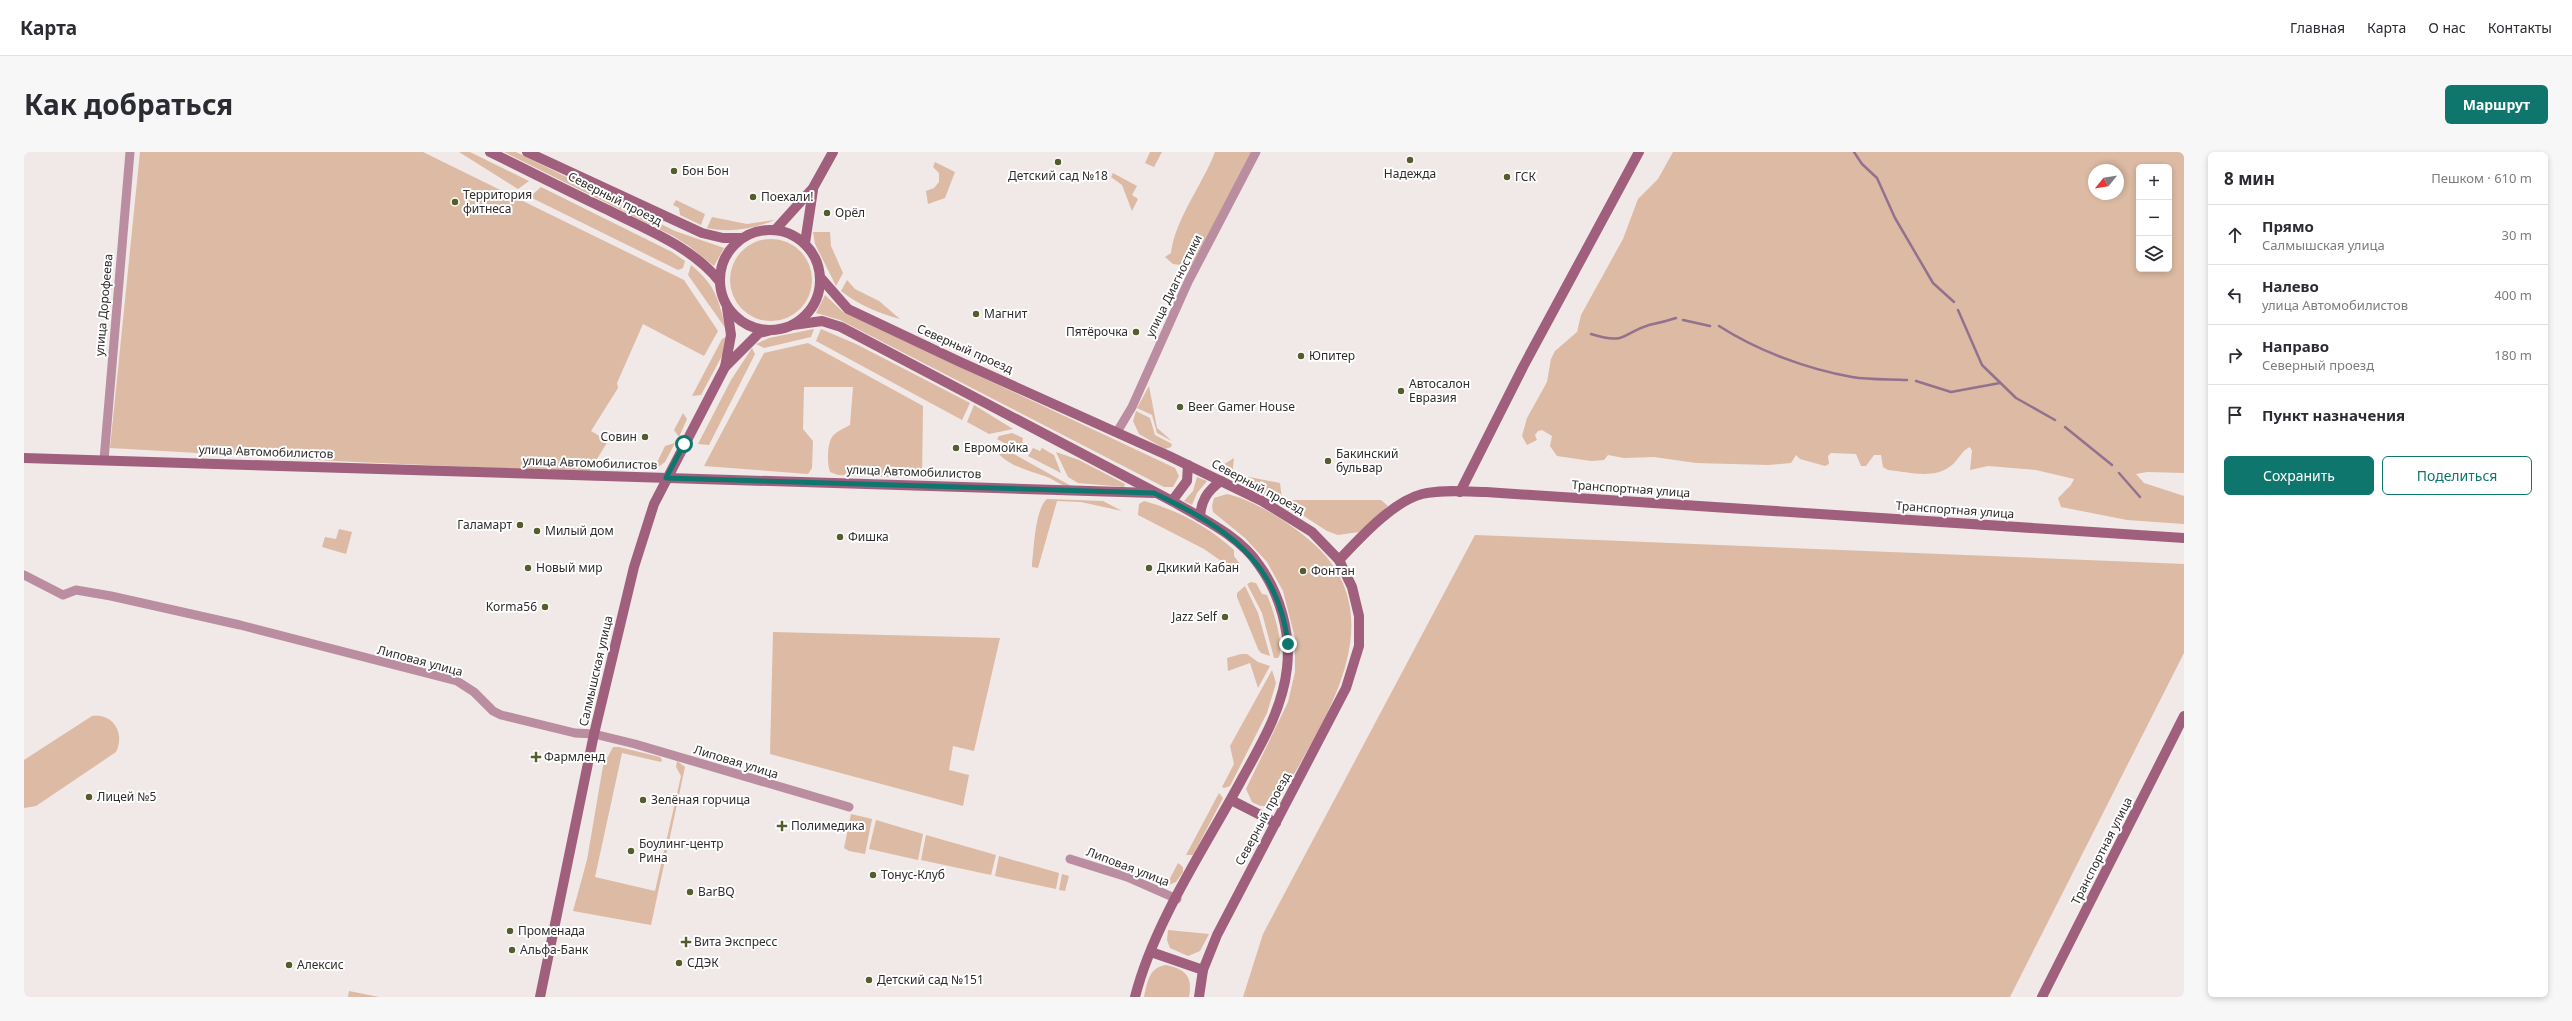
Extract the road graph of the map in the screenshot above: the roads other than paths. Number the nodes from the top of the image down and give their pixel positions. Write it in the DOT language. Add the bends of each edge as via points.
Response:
graph roads {
  1 [pos="130,152"];
  2 [pos="490,152"];
  3 [pos="527,152"];
  4 [pos="833,152"];
  5 [pos="1256,152"];
  6 [pos="1639,152"];
  7 [pos="813,188"];
  8 [pos="776,230"];
  9 [pos="741,238"];
  10 [pos="805,243"];
  11 [pos="820,277"];
  12 [pos="720,282"];
  13 [pos="726,304"];
  14 [pos="793,324"];
  15 [pos="772,330"];
  16 [pos="726,367"];
  17 [pos="1118,432"];
  18 [pos="24,458"];
  19 [pos="104,460"];
  20 [pos="1188,465"];
  21 [pos="666,478"];
  22 [pos="1221,481"];
  23 [pos="1460,492"];
  24 [pos="1154,493"];
  25 [pos="1172,501"];
  26 [pos="1200,517"];
  27 [pos="2184,538"];
  28 [pos="1339,560"];
  29 [pos="24,575"];
  30 [pos="2184,716"];
  31 [pos="594,734"];
  32 [pos="1231,800"];
  33 [pos="849,807"];
  34 [pos="1276,824"];
  35 [pos="1070,859"];
  36 [pos="1177,899"];
  37 [pos="1151,952"];
  38 [pos="1203,970"];
  39 [pos="540,997"];
  40 [pos="1135,997"];
  41 [pos="1199,997"];
  42 [pos="2042,997"];
  1 -- 19 [label="street, улица Дорофеева"];
  2 -- 12 [label="main road, Северный проезд" via="657,235 710,269"];
  3 -- 9 [label="main road, Северный проезд" via="702,233 723,238"];
  4 -- 7 [label="main road"];
  5 -- 17 [label="street, улица Диагностики" via="1195,269"];
  6 -- 23 [label="main road" via="1523,367"];
  7 -- 8 [label="main road"];
  7 -- 10 [label="main road"];
  8 -- 9 [label="main road" via="758,230"];
  8 -- 10 [label="main road" via="791,234"];
  9 -- 12 [label="main road" via="725,257"];
  10 -- 11 [label="main road" via="816,259"];
  11 -- 14 [label="main road" via="819,292 814,305 805,316"];
  11 -- 17 [label="main road, Северный проезд" via="848,309"];
  12 -- 13 [label="main road"];
  13 -- 15 [label="main road" via="738,318 748,324"];
  13 -- 16 [label="main road" via="731,335"];
  14 -- 15 [label="main road"];
  14 -- 24 [label="main road" via="822,321 841,327 976,396"];
  15 -- 16 [label="main road" via="758,333"];
  16 -- 21 [label="main road, Салмышская улица"];
  17 -- 20 [label="main road, Северный проезд"];
  18 -- 19 [label="main road, улица Автомобилистов"];
  19 -- 21 [label="main road, улица Автомобилистов"];
  20 -- 22 [label="main road, Северный проезд"];
  20 -- 25 [label="main road" via="1187,481"];
  21 -- 24 [label="main road, улица Автомобилистов"];
  21 -- 31 [label="main road, Салмышская улица" via="654,504 634,567"];
  22 -- 26 [label="main road" via="1210,489 1201,504"];
  22 -- 28 [label="main road, Северный проезд" via="1262,501 1312,532"];
  23 -- 27 [label="main road, Транспортная улица"];
  23 -- 28 [label="main road" via="1422,494 1411,499 1375,523"];
  24 -- 25 [label="main road"];
  25 -- 26 [label="main road"];
  26 -- 32 [label="main road" via="1237,543 1260,565 1280,605 1286,630 1287,668 1277,709"];
  28 -- 34 [label="main road, Северный проезд" via="1352,587 1359,616 1359,646 1346,688"];
  29 -- 31 [label="street, Липовая улица" via="63,595 76,590 111,596 240,625 458,681 501,715 575,733"];
  30 -- 42 [label="main road, Транспортная улица"];
  31 -- 33 [label="street, Липовая улица" via="672,754 694,763"];
  31 -- 39 [label="main road, Салмышская улица"];
  32 -- 34 [label="main road"];
  32 -- 36 [label="main road"];
  34 -- 38 [label="main road, Северный проезд" via="1230,908"];
  35 -- 36 [label="street, Липовая улица" via="1127,877"];
  36 -- 37 [label="main road"];
  37 -- 38 [label="main road"];
  37 -- 40 [label="main road"];
  38 -- 41 [label="main road, Северный проезд"];
}
